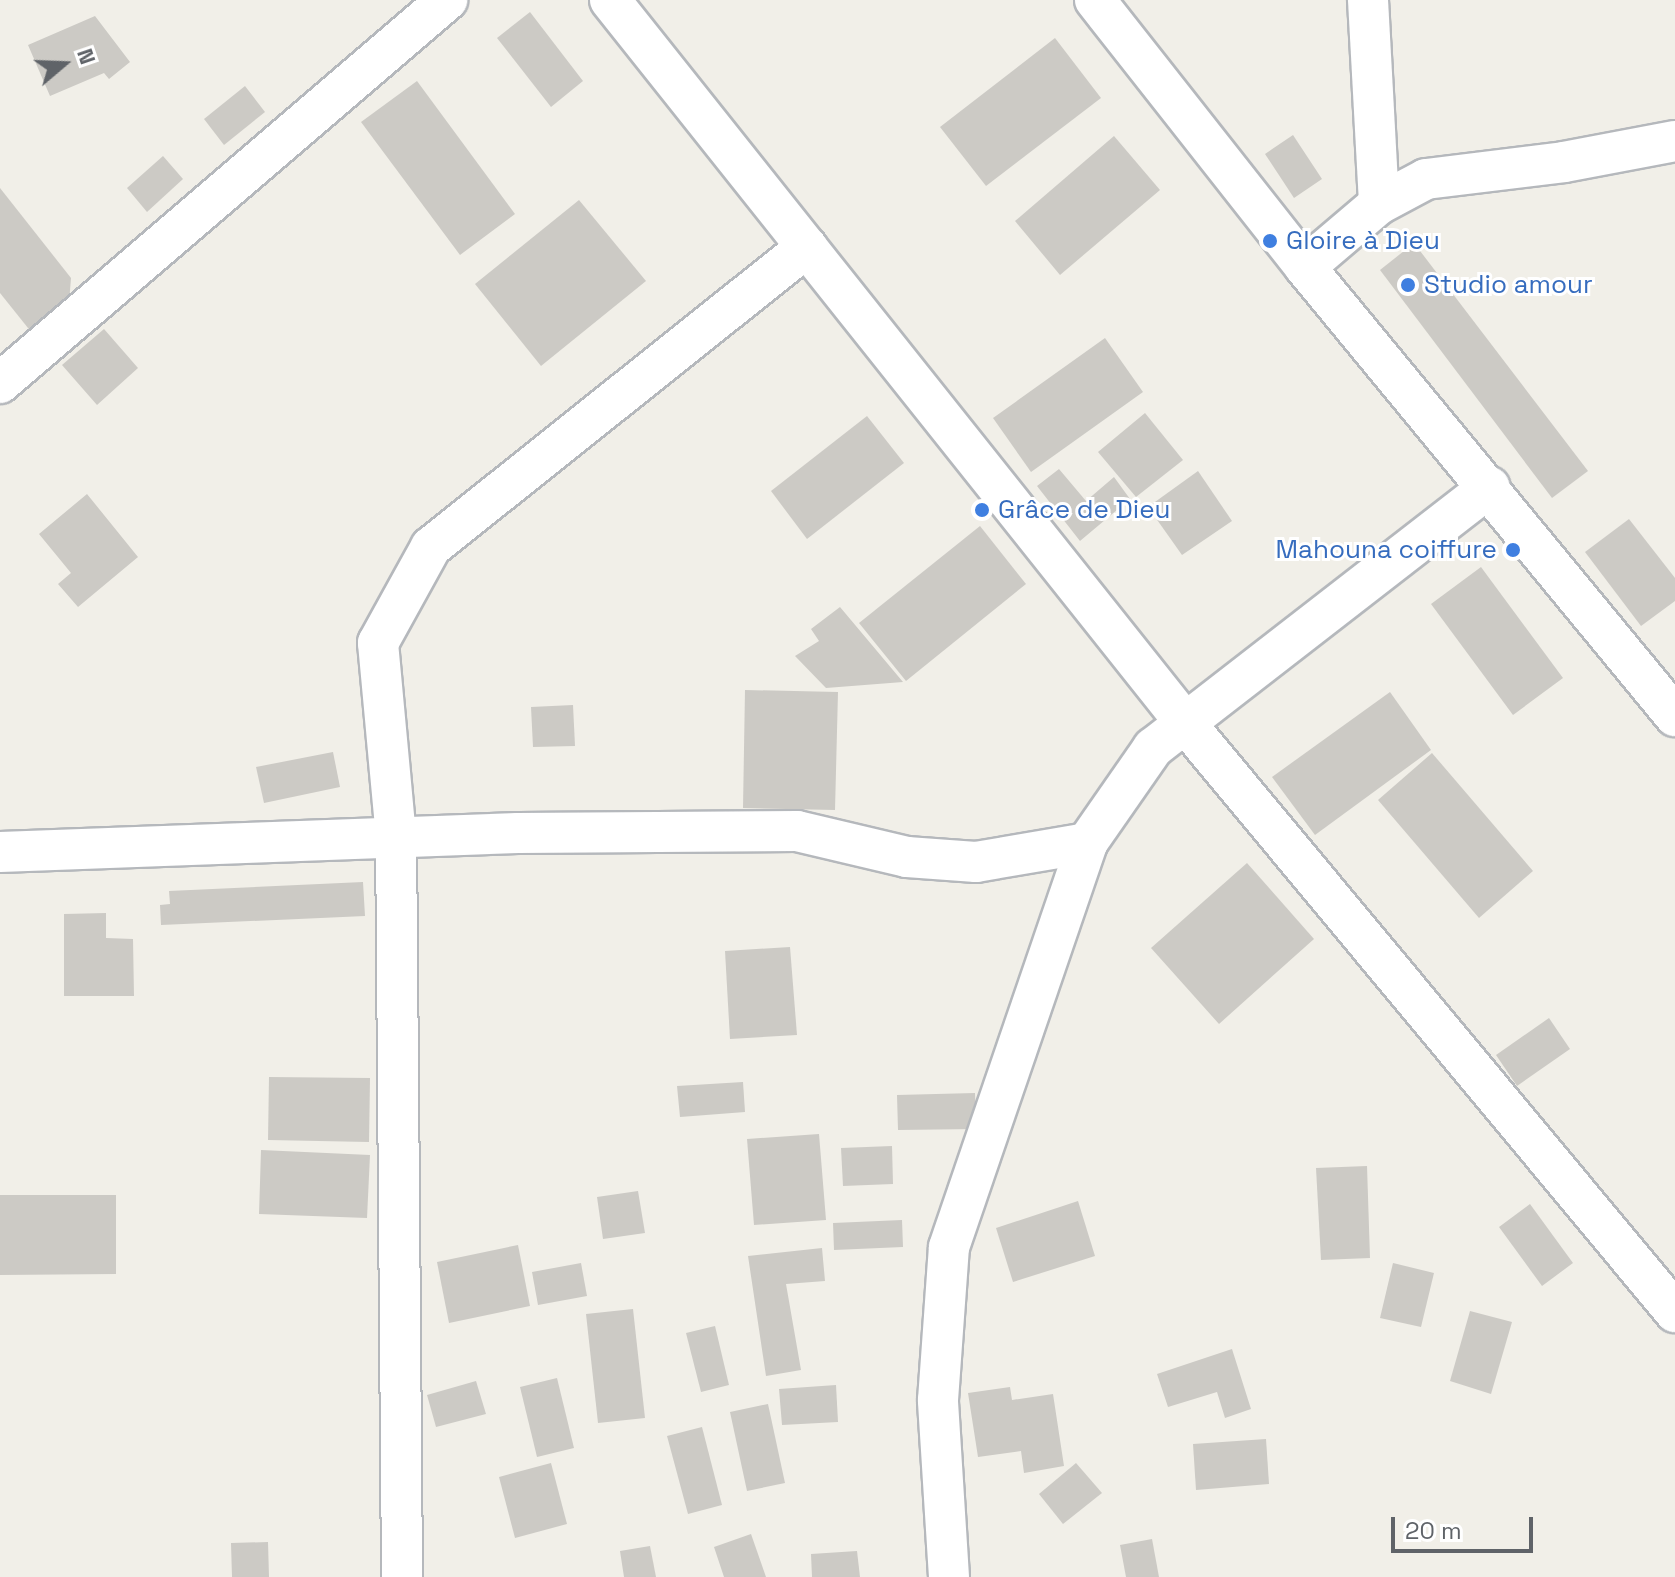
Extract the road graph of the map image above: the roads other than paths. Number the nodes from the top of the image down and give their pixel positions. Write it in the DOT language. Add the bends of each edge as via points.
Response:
graph roads {
  1 [pos="447,0"];
  2 [pos="610,0"];
  3 [pos="1095,0"];
  4 [pos="1368,0"];
  5 [pos="1675,141"];
  6 [pos="1379,204"];
  7 [pos="807,247"];
  8 [pos="1305,267"];
  9 [pos="0,383"];
  10 [pos="1490,487"];
  11 [pos="1675,716"];
  12 [pos="1186,724"];
  13 [pos="396,837"];
  14 [pos="1087,843"];
  15 [pos="0,852"];
  16 [pos="1675,1312"];
  17 [pos="402,1577"];
  18 [pos="949,1577"];
  1 -- 9 [label="street"];
  2 -- 7 [label="street"];
  3 -- 8 [label="street"];
  4 -- 6 [label="street"];
  5 -- 6 [label="street" via="1564,162 1426,179"];
  6 -- 8 [label="street"];
  7 -- 12 [label="street"];
  7 -- 13 [label="street" via="431,547 378,643"];
  8 -- 10 [label="street"];
  10 -- 11 [label="street"];
  10 -- 12 [label="street"];
  12 -- 14 [label="street" via="1153,748"];
  12 -- 16 [label="street"];
  13 -- 14 [label="street" via="797,831 907,857 976,862"];
  13 -- 15 [label="street"];
  13 -- 17 [label="street"];
  14 -- 18 [label="street" via="949,1247 938,1400"];
}
